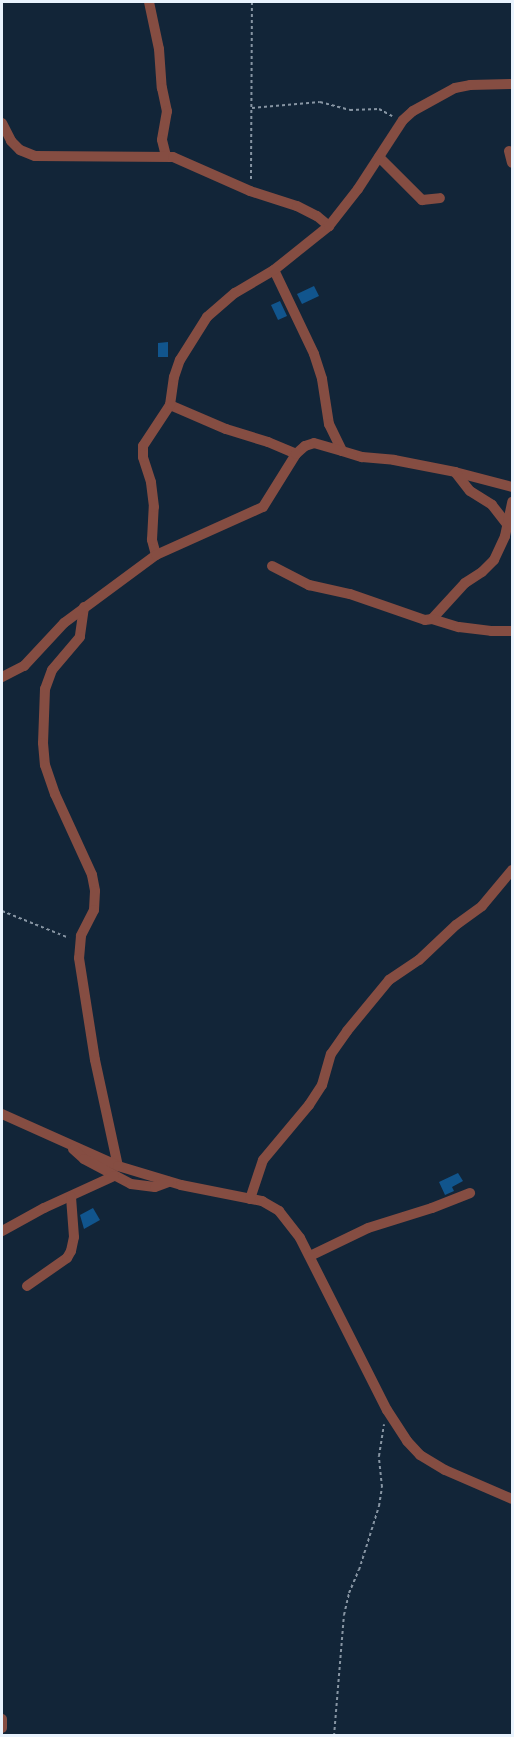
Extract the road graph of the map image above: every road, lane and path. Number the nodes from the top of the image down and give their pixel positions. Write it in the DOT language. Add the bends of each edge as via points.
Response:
graph roads {
  1 [pos="149,2"];
  2 [pos="252,2"];
  3 [pos="513,84"];
  4 [pos="252,108"];
  5 [pos="403,120"];
  6 [pos="2,123"];
  7 [pos="509,151"];
  8 [pos="166,156"];
  9 [pos="379,157"];
  10 [pos="513,163"];
  11 [pos="250,191"];
  12 [pos="441,198"];
  13 [pos="329,226"];
  14 [pos="274,270"];
  15 [pos="170,405"];
  16 [pos="329,424"];
  17 [pos="314,443"];
  18 [pos="342,451"];
  19 [pos="296,454"];
  20 [pos="455,472"];
  21 [pos="513,488"];
  22 [pos="513,501"];
  23 [pos="507,524"];
  24 [pos="156,555"];
  25 [pos="272,567"];
  26 [pos="84,607"];
  27 [pos="432,619"];
  28 [pos="513,630"];
  29 [pos="2,677"];
  30 [pos="513,870"];
  31 [pos="2,911"];
  32 [pos="79,950"];
  33 [pos="2,1114"];
  34 [pos="116,1171"];
  35 [pos="470,1193"];
  36 [pos="71,1197"];
  37 [pos="250,1199"];
  38 [pos="2,1231"];
  39 [pos="310,1256"];
  40 [pos="27,1286"];
  41 [pos="387,1410"];
  42 [pos="513,1499"];
  43 [pos="2,1719"];
  44 [pos="2,1728"];
  45 [pos="334,1736"];
  1 -- 8 [label="street" via="168,111 162,140"];
  2 -- 4 [label="path"];
  3 -- 5 [label="street" via="455,88"];
  4 -- 5 [label="path" via="320,102 351,110 379,109"];
  4 -- 11 [label="path"];
  5 -- 9 [label="street"];
  6 -- 8 [label="street" via="20,150 35,156"];
  7 -- 10 [label="street"];
  8 -- 11 [label="street"];
  9 -- 12 [label="street" via="422,200"];
  9 -- 13 [label="street"];
  11 -- 13 [label="street" via="297,206"];
  13 -- 14 [label="street"];
  14 -- 15 [label="street" via="242,288 207,317 180,360"];
  14 -- 16 [label="street" via="314,354"];
  15 -- 19 [label="street"];
  15 -- 24 [label="street" via="143,446 152,482 152,540"];
  16 -- 17 [label="street" via="324,436"];
  16 -- 18 [label="street"];
  17 -- 18 [label="street"];
  17 -- 19 [label="street"];
  18 -- 20 [label="street"];
  19 -- 24 [label="street" via="263,507 255,513"];
  20 -- 21 [label="street"];
  20 -- 23 [label="street"];
  22 -- 23 [label="street"];
  23 -- 27 [label="street" via="494,560 465,583"];
  24 -- 26 [label="street"];
  25 -- 27 [label="street" via="309,585"];
  26 -- 29 [label="street" via="64,623 32,660"];
  26 -- 32 [label="street" via="80,637 52,670 43,701 45,765 92,874 95,891 94,910 81,936"];
  27 -- 28 [label="street" via="491,632"];
  30 -- 37 [label="street" via="482,906 419,960 389,980 347,1031 331,1054 322,1084 309,1105 263,1160"];
  31 -- 32 [label="path" via="64,934"];
  32 -- 34 [label="street" via="94,1060"];
  33 -- 34 [label="street"];
  34 -- 36 [label="street"];
  34 -- 37 [label="street"];
  35 -- 39 [label="street" via="368,1228"];
  36 -- 38 [label="street"];
  36 -- 40 [label="street" via="71,1251"];
  37 -- 39 [label="street" via="279,1211"];
  39 -- 41 [label="street"];
  41 -- 42 [label="street" via="406,1441 420,1455"];
  41 -- 45 [label="path" via="380,1437 379,1506 345,1615"];
  43 -- 44 [label="street"];
}
